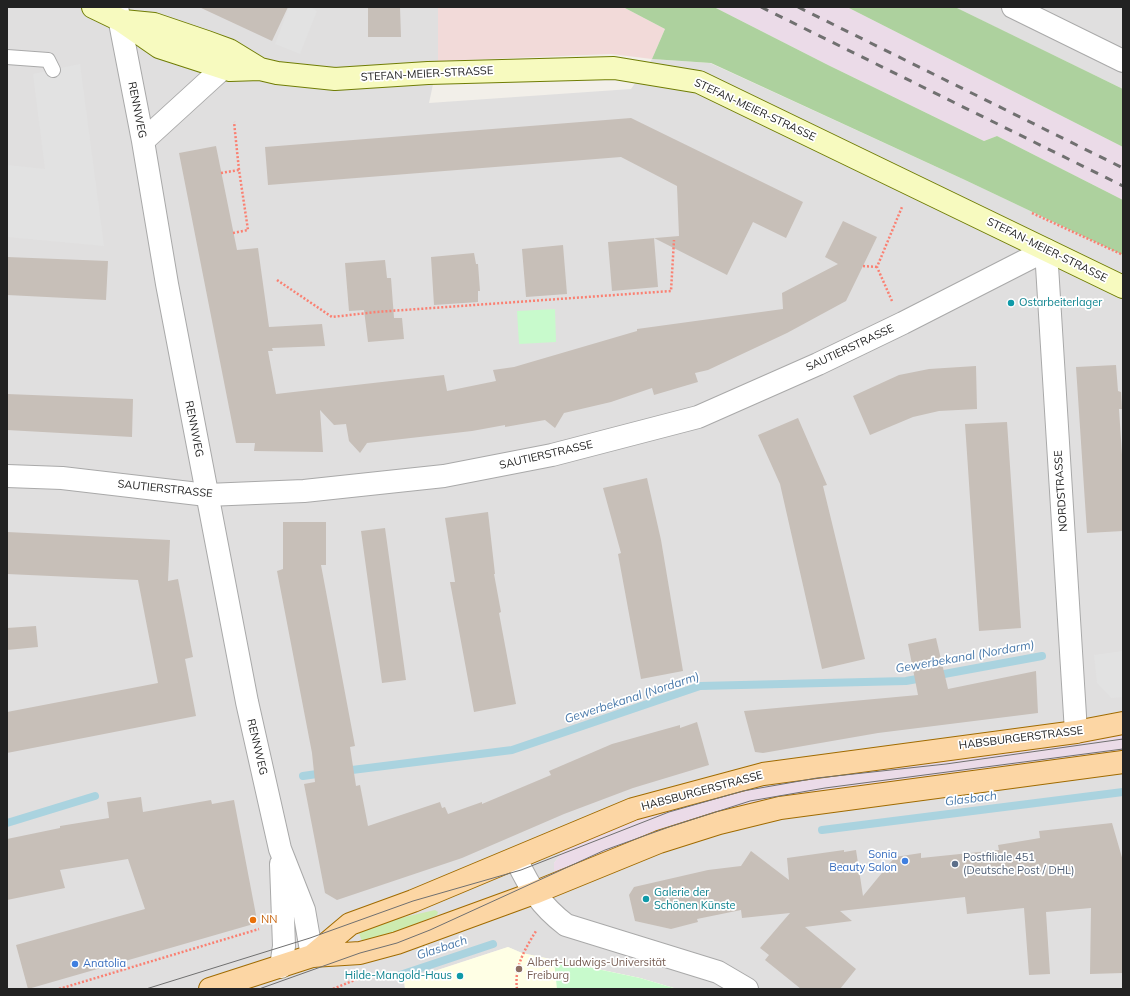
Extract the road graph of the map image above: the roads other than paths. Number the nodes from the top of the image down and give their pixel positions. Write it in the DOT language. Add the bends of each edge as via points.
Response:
graph roads {
  1 [pos="93,7"];
  2 [pos="1013,7"];
  3 [pos="118,14"];
  4 [pos="7,57"];
  5 [pos="1123,62"];
  6 [pos="223,68"];
  7 [pos="260,69"];
  8 [pos="53,70"];
  9 [pos="143,141"];
  10 [pos="1046,250"];
  11 [pos="1123,287"];
  12 [pos="7,476"];
  13 [pos="207,495"];
  14 [pos="1123,723"];
  15 [pos="1076,732"];
  16 [pos="1123,762"];
  17 [pos="280,849"];
  18 [pos="516,858"];
  19 [pos="534,893"];
  20 [pos="312,956"];
  21 [pos="281,967"];
  22 [pos="210,989"];
  23 [pos="748,989"];
  1 -- 3 [label="main road, STEFAN-MEIER-STRASSE"];
  2 -- 5 [label="street"];
  3 -- 6 [label="main road, STEFAN-MEIER-STRASSE" via="159,47"];
  3 -- 7 [label="main road, STEFAN-MEIER-STRASSE" via="229,50"];
  3 -- 9 [label="street, RENNWEG"];
  4 -- 8 [label="lane" via="48,60"];
  6 -- 7 [label="main road, STEFAN-MEIER-STRASSE"];
  6 -- 9 [label="street"];
  7 -- 10 [label="main road, STEFAN-MEIER-STRASSE" via="277,74 335,79 428,73 614,68 699,82"];
  9 -- 13 [label="street, RENNWEG" via="166,284"];
  10 -- 11 [label="main road, STEFAN-MEIER-STRASSE"];
  10 -- 13 [label="street, SAUTIERSTRASSE" via="818,364 698,417 552,455 444,476 304,491"];
  10 -- 15 [label="street, NORDSTRASSE"];
  12 -- 13 [label="street, SAUTIERSTRASSE" via="62,478"];
  13 -- 17 [label="street, RENNWEG" via="247,702"];
  14 -- 15 [label="main road, HABSBURGERSTRASSE"];
  15 -- 18 [label="main road, HABSBURGERSTRASSE" via="763,774 633,810"];
  16 -- 19 [label="main road, HABSBURGERSTRASSE" via="780,808 719,823 659,842"];
  17 -- 20 [label="street, RENNWEG" via="304,910"];
  17 -- 21 [label="street, RENNWEG" via="284,946"];
  18 -- 19 [label="street"];
  18 -- 20 [label="main road, HABSBURGERSTRASSE" via="350,924"];
  19 -- 20 [label="main road, HABSBURGERSTRASSE" via="397,943 360,953"];
  19 -- 23 [label="street" via="549,912 566,925 718,972"];
  20 -- 21 [label="main road, HABSBURGERSTRASSE"];
  21 -- 22 [label="main road, HABSBURGERSTRASSE"];
}
